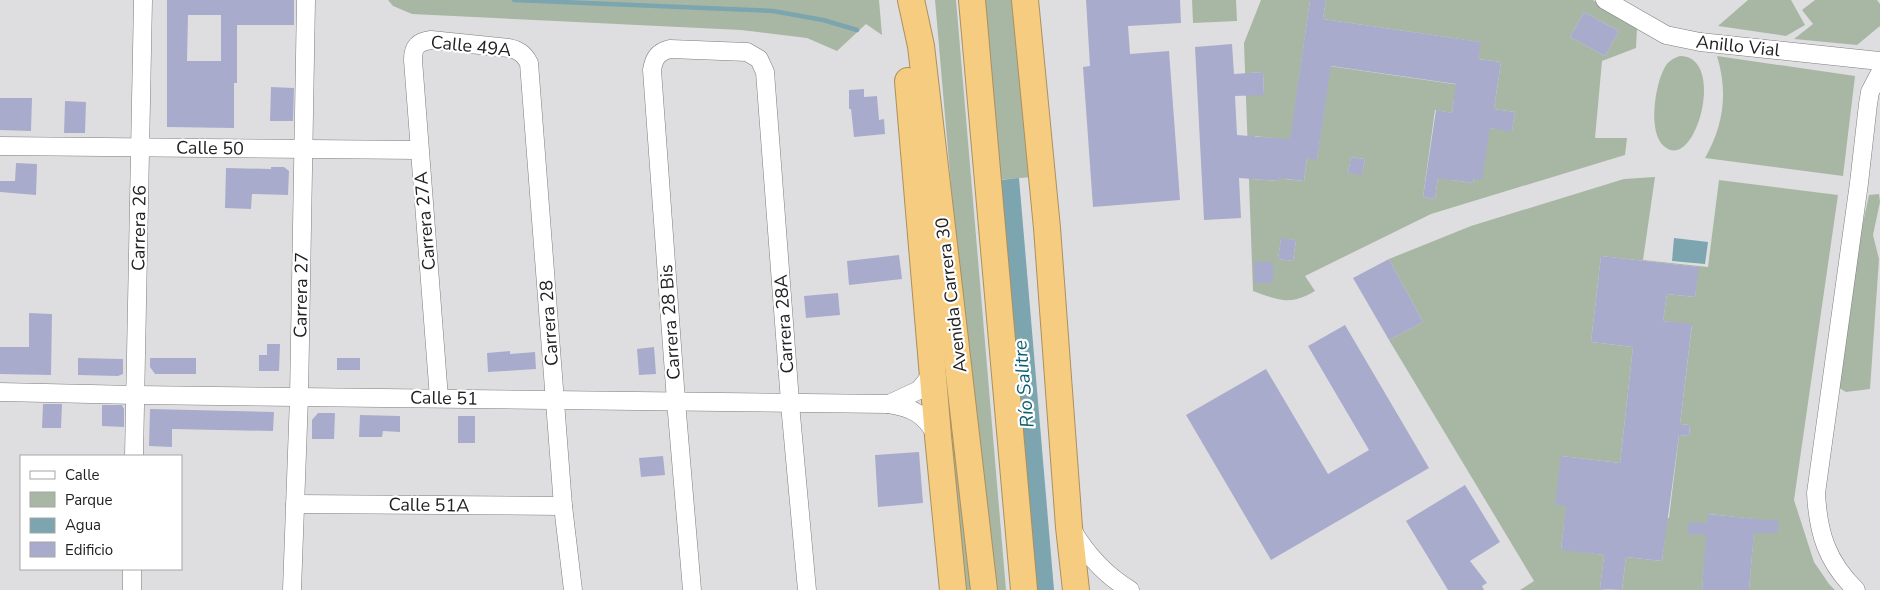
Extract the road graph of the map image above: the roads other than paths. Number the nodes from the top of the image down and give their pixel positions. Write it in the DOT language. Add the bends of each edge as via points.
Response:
graph roads {
  1 [pos="143,0"];
  2 [pos="306,0"];
  3 [pos="905,0"];
  4 [pos="911,0"];
  5 [pos="972,0"];
  6 [pos="1025,0"];
  7 [pos="1605,0"];
  8 [pos="416,45"];
  9 [pos="525,56"];
  10 [pos="657,56"];
  11 [pos="1880,61"];
  12 [pos="1880,73"];
  13 [pos="0,146"];
  14 [pos="140,147"];
  15 [pos="304,148"];
  16 [pos="419,150"];
  17 [pos="933,373"];
  18 [pos="0,392"];
  19 [pos="136,395"];
  20 [pos="299,397"];
  21 [pos="439,398"];
  22 [pos="555,400"];
  23 [pos="676,401"];
  24 [pos="790,402"];
  25 [pos="889,404"];
  26 [pos="938,436"];
  27 [pos="134,455"];
  28 [pos="295,504"];
  29 [pos="564,506"];
  30 [pos="1070,527"];
  31 [pos="132,570"];
  32 [pos="132,590"];
  33 [pos="292,590"];
  34 [pos="573,590"];
  35 [pos="692,590"];
  36 [pos="807,590"];
  37 [pos="953,590"];
  38 [pos="984,590"];
  39 [pos="1024,590"];
  40 [pos="1076,590"];
  41 [pos="1130,590"];
  42 [pos="1856,590"];
  1 -- 14 [label="street, Carrera 26"];
  2 -- 15 [label="street, Carrera 27"];
  3 -- 17 [label="highway, Avenida Carrera 30" via="905,51"];
  4 -- 38 [label="highway, Avenida Carrera 30" via="921,46"];
  5 -- 39 [label="highway"];
  6 -- 30 [label="highway" via="1047,218"];
  7 -- 11 [label="street, Anillo Vial" via="1666,35 1700,42"];
  8 -- 9 [label="street, Calle 49A" via="431,40 518,50"];
  8 -- 16 [label="street, Carrera 27A" via="413,60"];
  9 -- 22 [label="street, Carrera 28" via="530,70"];
  10 -- 23 [label="street, Carrera 28 Bis" via="652,70"];
  10 -- 24 [label="street, Carrera 28A" via="670,49 747,52 759,59 765,72"];
  12 -- 42 [label="street" via="1868,104 1816,493 1817,516 1824,542 1841,575"];
  13 -- 14 [label="street, Calle 50"];
  14 -- 15 [label="street, Calle 50"];
  14 -- 19 [label="street, Carrera 26"];
  15 -- 16 [label="street, Calle 50"];
  15 -- 20 [label="street, Carrera 27"];
  16 -- 21 [label="street, Carrera 27A"];
  17 -- 25 [label="street, Calle 51" via="919,390"];
  17 -- 26 [label="highway, Avenida Carrera 30"];
  18 -- 19 [label="street, Calle 51"];
  19 -- 20 [label="street, Calle 51"];
  19 -- 27 [label="street, Carrera 26"];
  20 -- 21 [label="street, Calle 51"];
  20 -- 28 [label="street, Carrera 27"];
  21 -- 22 [label="street, Calle 51"];
  22 -- 23 [label="street, Calle 51"];
  22 -- 29 [label="street, Carrera 28"];
  23 -- 24 [label="street, Calle 51"];
  23 -- 35 [label="street, Carrera 28 Bis"];
  24 -- 25 [label="street, Calle 51"];
  24 -- 36 [label="street, Carrera 28A"];
  25 -- 26 [label="street, Calle 51" via="909,408 922,415"];
  26 -- 37 [label="highway, Avenida Carrera 30"];
  28 -- 29 [label="street, Calle 51A"];
  28 -- 33 [label="street, Carrera 27"];
  29 -- 34 [label="street, Carrera 28"];
  30 -- 40 [label="highway"];
  30 -- 41 [label="street" via="1094,561"];
  31 -- 32 [label="street"];
}
